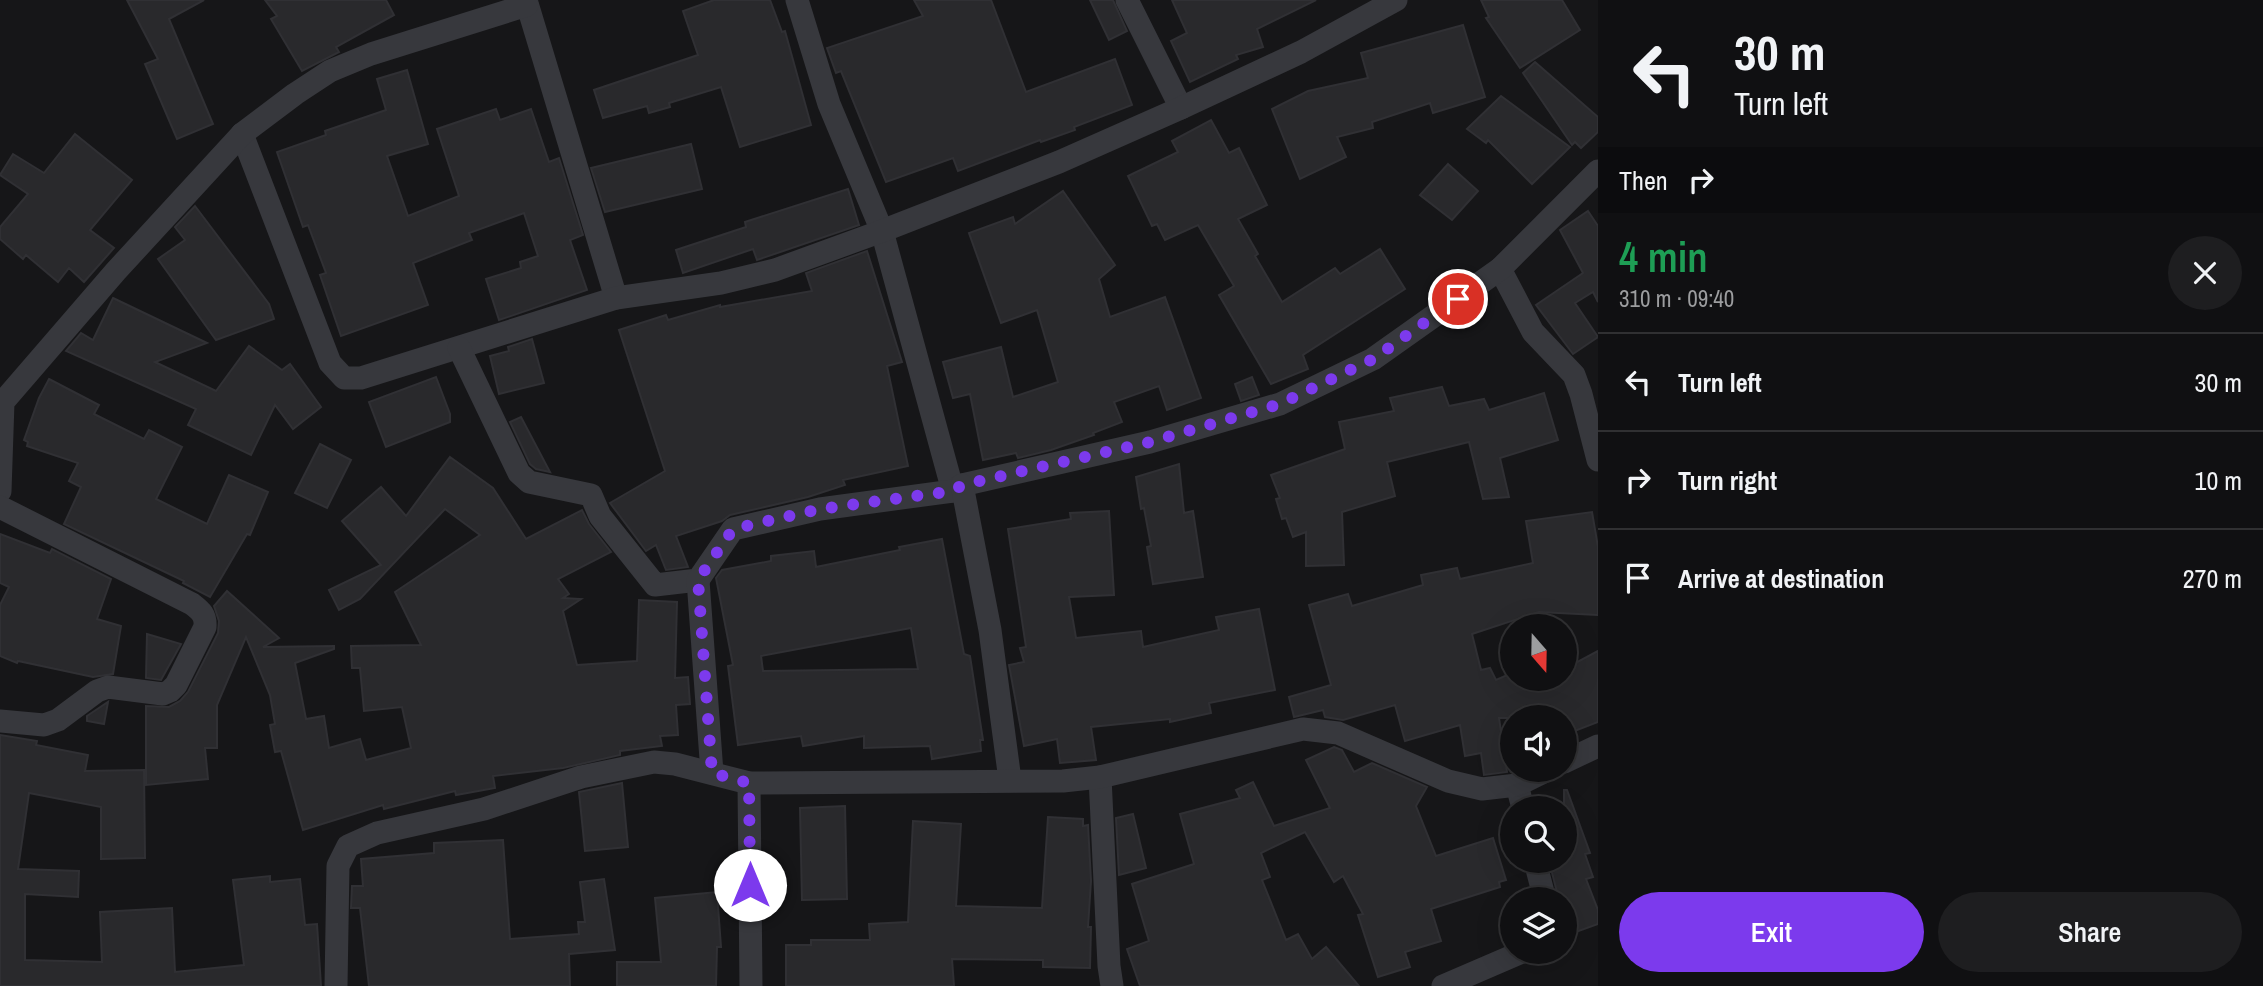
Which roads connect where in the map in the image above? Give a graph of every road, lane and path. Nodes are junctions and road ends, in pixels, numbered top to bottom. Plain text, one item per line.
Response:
1 (797, 0) edge
2 (1127, 0) edge
3 (1396, 0) edge
4 (526, 2) edge
5 (1181, 108) junction
6 (242, 134) junction
7 (1598, 171) edge
8 (882, 231) junction
9 (1500, 270) junction
10 (616, 298) junction
11 (459, 348) junction
12 (1, 402) edge
13 (1598, 460) edge
14 (958, 488) junction
15 (0, 491) edge
16 (0, 507) edge
17 (698, 580) junction
18 (0, 721) edge
19 (1598, 746) edge
20 (1577, 756) edge
21 (712, 773) junction
22 (1100, 777) junction
23 (1010, 780) junction
24 (1523, 782) edge
25 (749, 783) junction
26 (1517, 785) junction
27 (1520, 796) edge
28 (1500, 961) edge
29 (336, 986) edge
30 (751, 986) edge
31 (1112, 986) edge
32 (1443, 986) edge

1 - 8 street
2 - 5 street
3 - 5 street
4 - 6 street
4 - 10 street
5 - 8 street
6 - 11 street
6 - 12 street
7 - 9 street
8 - 10 street
8 - 14 street
9 - 13 street
9 - 14 street
10 - 11 street
11 - 17 street
12 - 15 street
14 - 17 street
14 - 23 street
16 - 18 street
17 - 21 street
19 - 20 street
21 - 25 street
21 - 29 street
22 - 23 street
22 - 26 street
22 - 31 street
23 - 25 street
24 - 26 street
25 - 30 street
26 - 27 street
28 - 32 street

